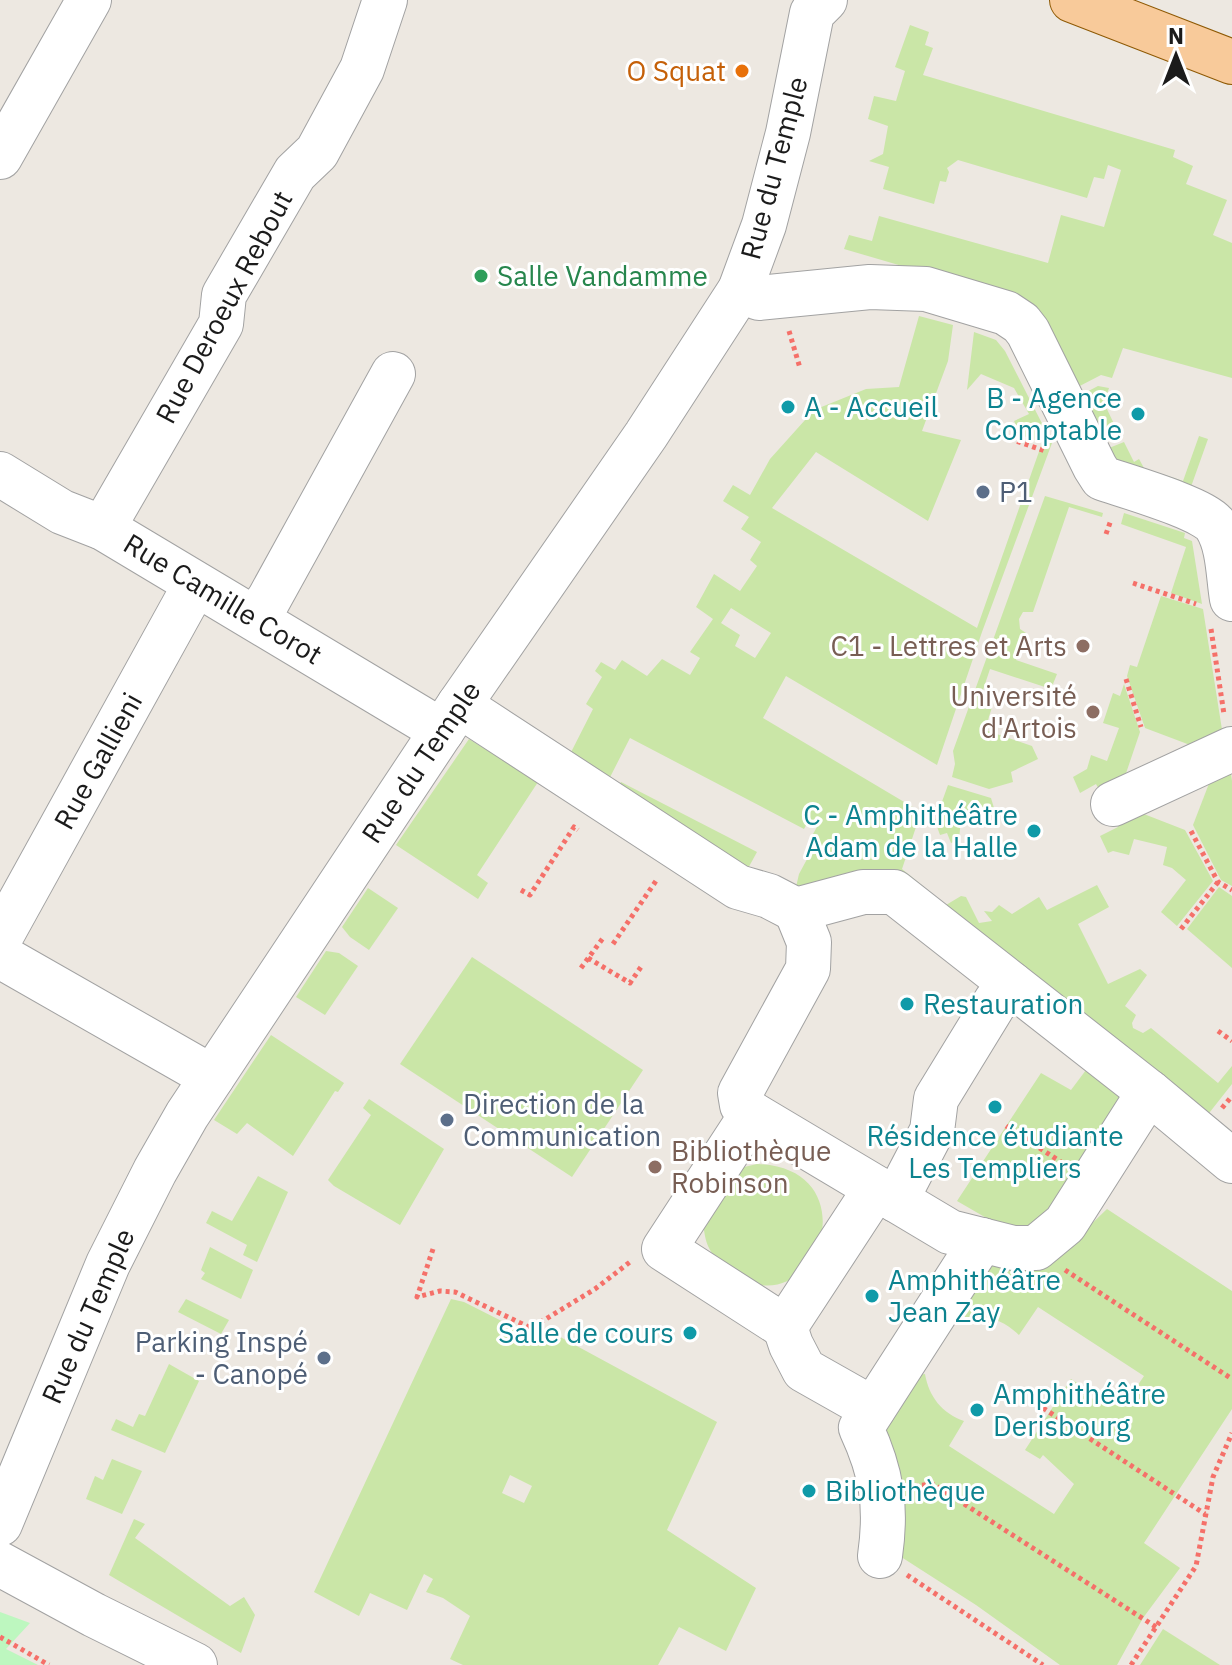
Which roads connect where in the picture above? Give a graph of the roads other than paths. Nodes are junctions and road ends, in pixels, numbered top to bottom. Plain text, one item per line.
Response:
1 (89, 0) edge
2 (385, 0) edge
3 (1072, 0) edge
4 (814, 4) edge
5 (1132, 10) edge
6 (1232, 38) edge
7 (1232, 62) edge
8 (0, 157) edge
9 (740, 290) junction
10 (393, 374) dead end
11 (1058, 463) road end
12 (0, 474) edge
13 (1102, 478) junction
14 (103, 528) junction
15 (195, 585) junction
16 (1220, 603) edge
17 (256, 618) junction
18 (451, 718) junction
19 (1232, 749) edge
20 (1113, 804) dead end
21 (796, 910) junction
22 (0, 938) edge
23 (0, 956) edge
24 (1011, 984) junction
25 (212, 1077) junction
26 (1149, 1092) junction
27 (752, 1114) junction
28 (1232, 1161) edge
29 (886, 1194) junction
30 (982, 1240) junction
31 (785, 1327) junction
32 (873, 1409) junction
33 (0, 1524) edge
34 (880, 1556) road end
35 (0, 1564) edge
36 (0, 1593) edge
37 (41, 1615) junction
38 (94, 1615) junction
39 (136, 1665) edge
40 (195, 1665) edge

1 - 8 street
2 - 14 street, Rue Deroeux Rebout
3 - 5 main road
4 - 9 street, Rue du Temple
5 - 6 main road
5 - 7 main road
9 - 13 street
9 - 18 street, Rue du Temple
10 - 17 street
11 - 13 street
12 - 14 street, Rue Camille Corot
13 - 16 street
14 - 15 street, Rue Camille Corot
15 - 17 street, Rue Camille Corot
15 - 22 street, Rue Gallieni
17 - 18 street, Rue Camille Corot
18 - 21 street, Rue Camille Corot
18 - 25 street, Rue du Temple
19 - 20 street
21 - 24 street
21 - 27 street
23 - 25 street
24 - 26 street
24 - 29 street
25 - 33 street, Rue du Temple
26 - 28 street
26 - 30 street
27 - 29 street
27 - 31 street
29 - 30 street
29 - 31 street
30 - 32 street
31 - 32 street
32 - 34 street
35 - 38 street
36 - 37 street
37 - 38 street
37 - 39 street
38 - 40 street

